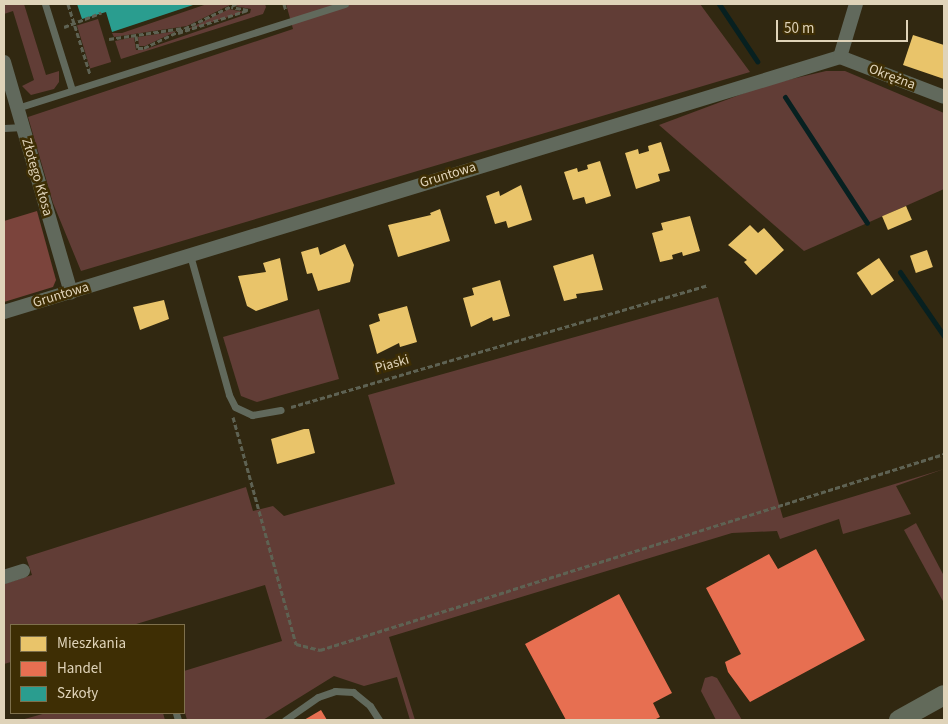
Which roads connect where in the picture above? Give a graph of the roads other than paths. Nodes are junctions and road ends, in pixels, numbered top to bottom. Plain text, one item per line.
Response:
1 (45, 4) edge
2 (345, 4) edge
3 (856, 4) edge
4 (840, 57) junction
5 (4, 62) edge
6 (72, 90) junction
7 (944, 97) edge
8 (17, 108) junction
9 (23, 127) junction
10 (4, 128) edge
11 (190, 255) junction
12 (71, 292) junction
13 (4, 312) edge
14 (281, 410) road end
15 (23, 571) dead end
16 (4, 577) edge
17 (944, 695) edge
18 (285, 720) edge
19 (379, 720) edge
20 (899, 720) edge

1 - 6 lane
2 - 6 lane
3 - 4 street
4 - 7 street, Okrężna
4 - 11 street, Gruntowa
5 - 8 street, Złotego Kłosa
6 - 8 lane
8 - 9 street, Złotego Kłosa
9 - 10 lane
9 - 12 street, Złotego Kłosa
11 - 12 street, Gruntowa
11 - 14 lane
12 - 13 street, Gruntowa
15 - 16 street
17 - 20 street
18 - 19 lane

